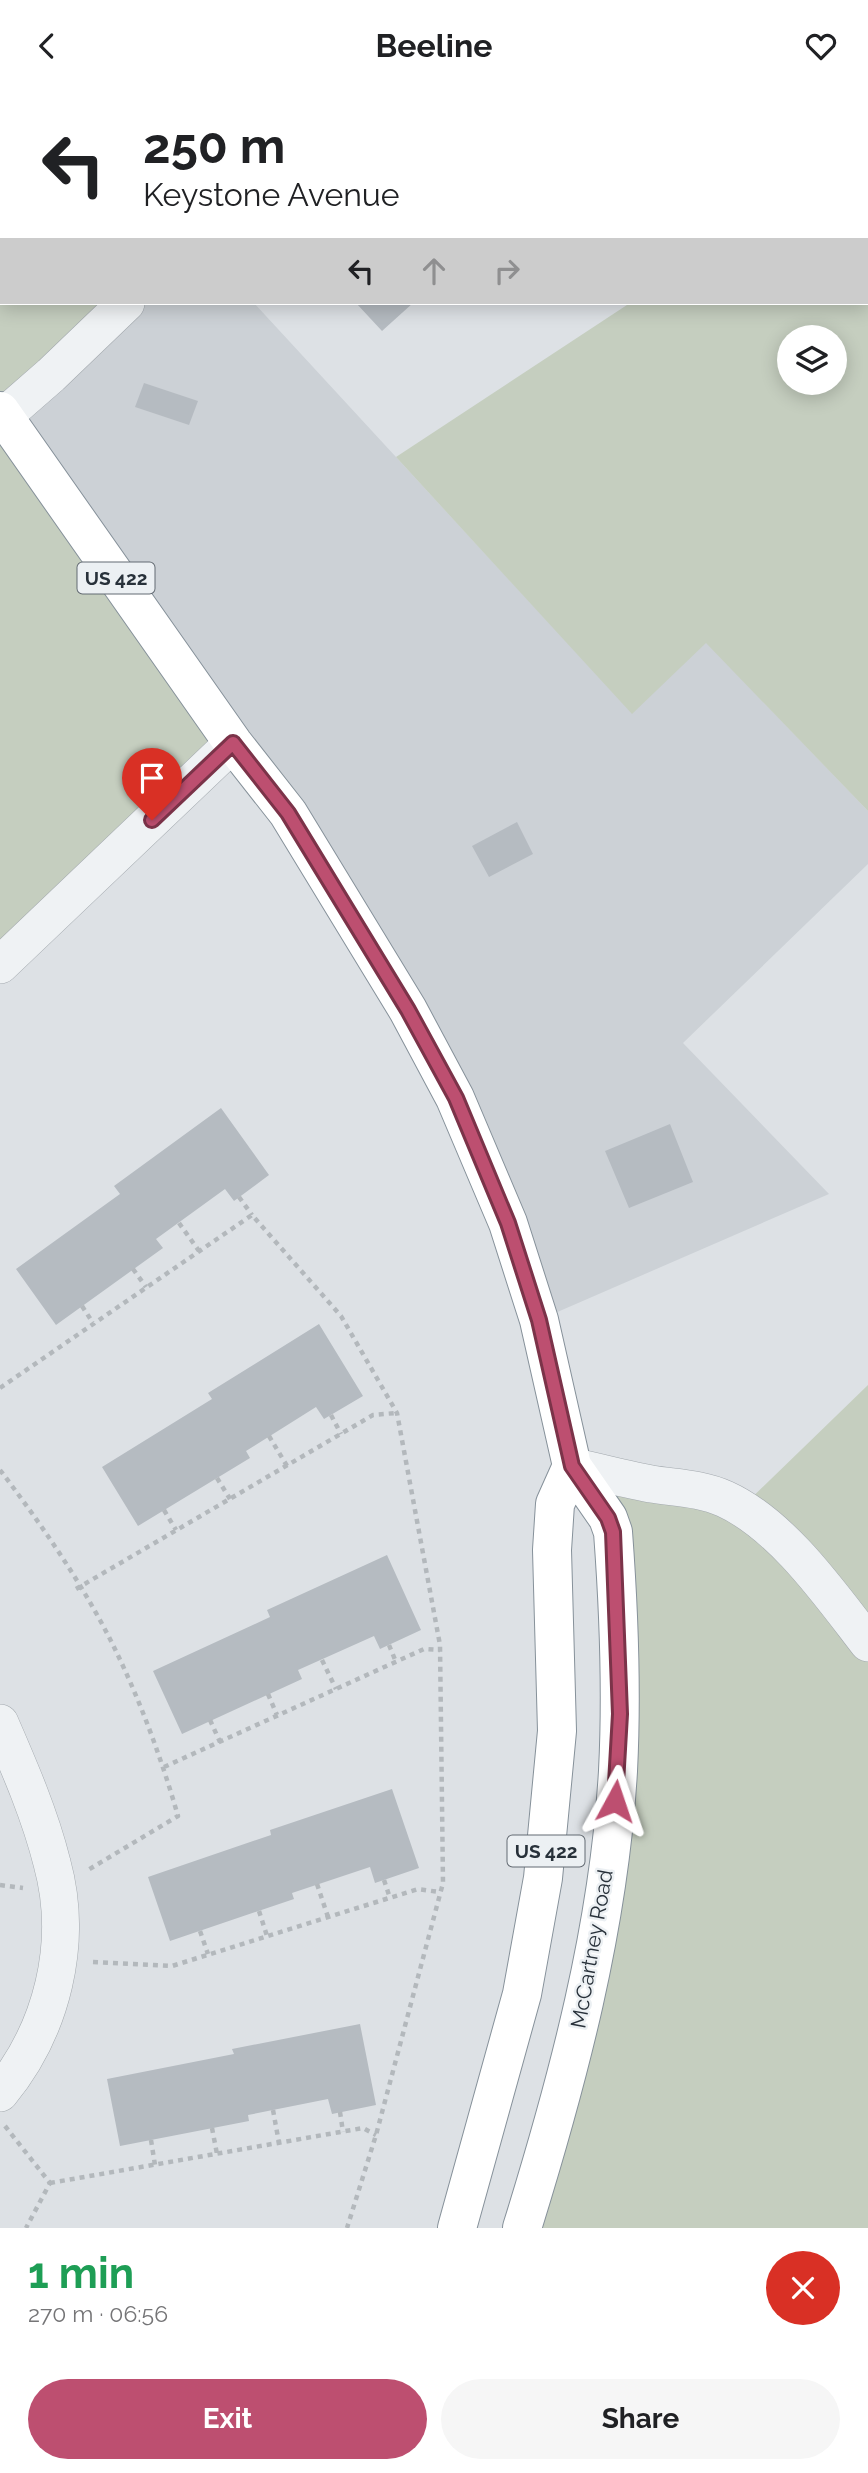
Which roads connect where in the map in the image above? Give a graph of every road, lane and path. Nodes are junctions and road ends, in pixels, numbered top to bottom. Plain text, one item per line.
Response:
1 (124, 305) edge
2 (2, 413) edge
3 (233, 743) junction
4 (0, 965) edge
5 (239, 1197) dead end
6 (252, 1215) junction
7 (179, 1223) dead end
8 (198, 1251) junction
9 (134, 1269) dead end
10 (146, 1287) junction
11 (82, 1306) dead end
12 (93, 1323) junction
13 (0, 1388) edge
14 (397, 1413) junction
15 (331, 1415) dead end
16 (341, 1434) junction
17 (269, 1436) dead end
18 (287, 1466) junction
19 (572, 1466) junction
20 (0, 1470) edge
21 (217, 1478) dead end
22 (230, 1499) junction
23 (164, 1510) dead end
24 (176, 1530) junction
25 (78, 1587) junction
26 (868, 1643) edge
27 (389, 1645) dead end
28 (440, 1650) junction
29 (322, 1660) dead end
30 (396, 1662) junction
31 (336, 1689) junction
32 (268, 1694) dead end
33 (277, 1715) junction
34 (210, 1720) dead end
35 (0, 1723) edge
36 (220, 1741) junction
37 (163, 1767) junction
38 (88, 1870) dead end
39 (384, 1880) dead end
40 (317, 1884) dead end
41 (0, 1885) edge
42 (29, 1888) dead end
43 (440, 1892) junction
44 (390, 1898) junction
45 (259, 1911) dead end
46 (328, 1917) junction
47 (200, 1931) dead end
48 (267, 1936) junction
49 (208, 1954) junction
50 (59, 1956) junction
51 (0, 2093) edge
52 (273, 2110) dead end
53 (340, 2112) dead end
54 (0, 2120) edge
55 (212, 2128) dead end
56 (343, 2132) junction
57 (376, 2135) junction
58 (151, 2140) dead end
59 (279, 2143) junction
60 (217, 2154) junction
61 (155, 2165) junction
62 (50, 2183) junction
63 (26, 2228) edge
64 (347, 2228) edge
65 (457, 2228) edge
66 (522, 2228) edge

1 - 2 street
2 - 3 highway, McCartney Road / US 422
3 - 4 street
3 - 19 highway, McCartney Road / US 422
5 - 6 path
6 - 8 path
6 - 14 path
7 - 8 path
8 - 10 path
9 - 10 path
10 - 12 path
11 - 12 path
12 - 13 path
14 - 16 path
14 - 28 path
15 - 16 path
16 - 18 path
17 - 18 path
18 - 22 path
19 - 26 street
19 - 65 highway, US 422
19 - 66 highway, McCartney Road / US 422
20 - 25 path
21 - 22 path
22 - 24 path
23 - 24 path
24 - 25 path
25 - 37 path
27 - 30 path
28 - 30 path
28 - 43 path
29 - 31 path
30 - 31 path
31 - 33 path
32 - 33 path
33 - 36 path
34 - 36 path
35 - 50 street
36 - 37 path
37 - 38 path
39 - 44 path
40 - 46 path
41 - 42 path
43 - 44 path
43 - 57 path
44 - 46 path
45 - 48 path
46 - 48 path
47 - 49 path
48 - 49 path
49 - 50 path
50 - 51 street
52 - 59 path
53 - 56 path
54 - 62 path
55 - 60 path
56 - 57 path
56 - 59 path
57 - 64 path
58 - 61 path
59 - 60 path
60 - 61 path
61 - 62 path
62 - 63 path

